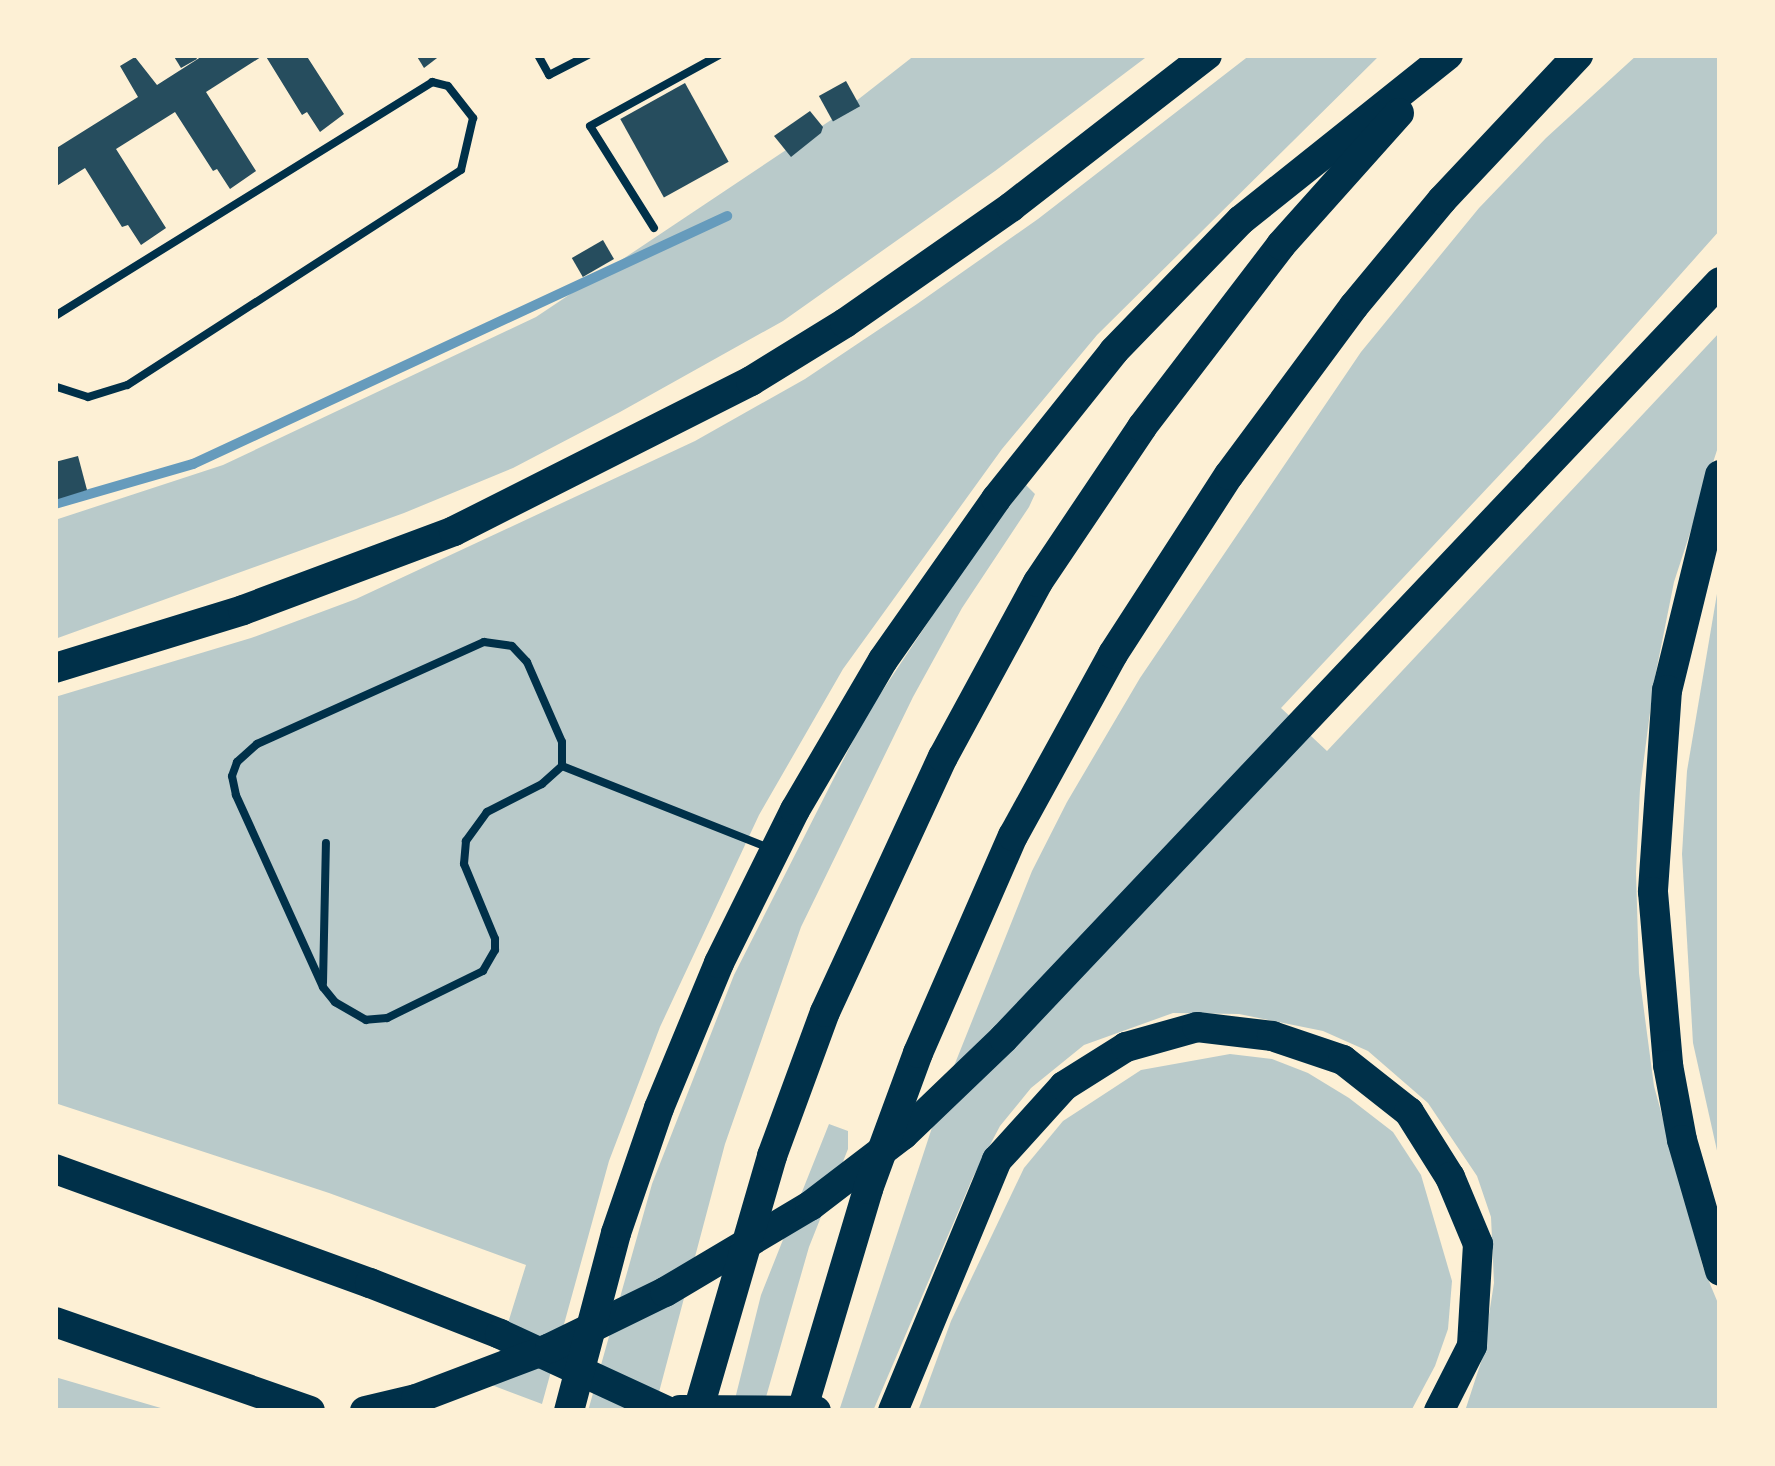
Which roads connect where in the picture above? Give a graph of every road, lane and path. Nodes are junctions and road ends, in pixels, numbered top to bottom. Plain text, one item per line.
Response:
1 (538, 55) edge
2 (588, 55) edge
3 (719, 55) edge
4 (1206, 55) edge
5 (1450, 55) edge
6 (1578, 55) edge
7 (654, 228) dead end
8 (1720, 282) edge
9 (55, 316) edge
10 (55, 386) edge
11 (1720, 475) edge
12 (55, 668) edge
13 (562, 766) junction
14 (326, 843) dead end
15 (775, 850) junction
16 (324, 988) junction
17 (55, 1170) edge
18 (1720, 1270) edge
19 (55, 1322) edge
20 (666, 1410) edge
21 (310, 1411) edge
22 (365, 1411) edge
23 (569, 1411) edge
24 (698, 1411) edge
25 (802, 1411) edge
26 (816, 1411) edge
27 (893, 1411) edge
28 (1439, 1411) edge

1 - 2 lane
3 - 7 lane
4 - 12 highway
5 - 15 highway
5 - 24 highway
6 - 25 highway
8 - 22 highway
9 - 10 lane
11 - 18 highway
13 - 15 lane
13 - 16 lane
13 - 16 lane
14 - 16 lane
15 - 23 highway
17 - 20 highway
19 - 21 highway
20 - 26 highway
27 - 28 highway

